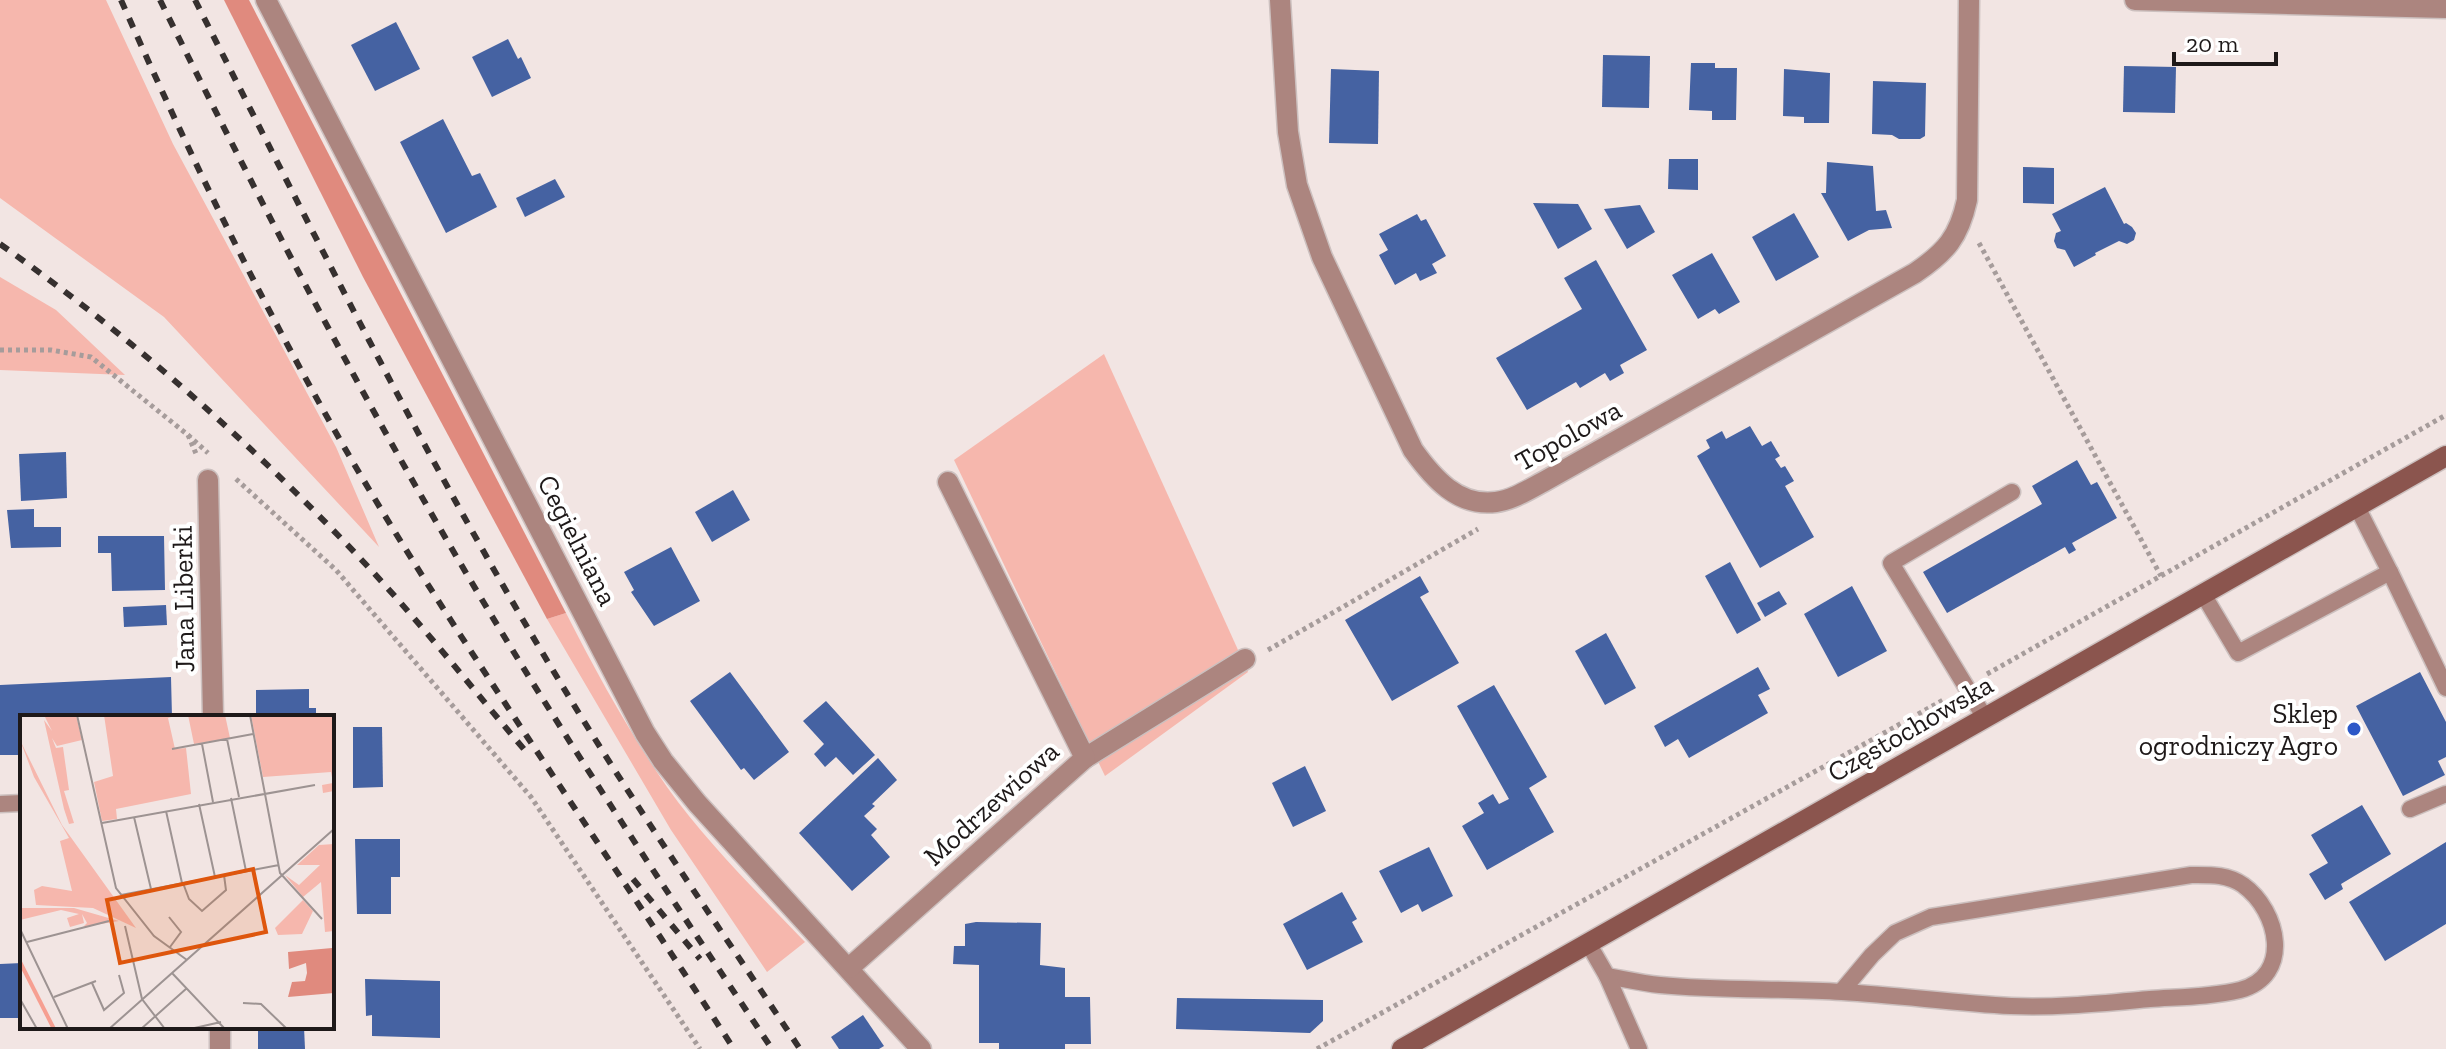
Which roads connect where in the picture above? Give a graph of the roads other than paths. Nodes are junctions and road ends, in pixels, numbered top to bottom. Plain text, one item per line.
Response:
1 (266, 0) edge
2 (1280, 0) edge
3 (1969, 0) edge
4 (2135, 0) edge
5 (2338, 2) edge
6 (2446, 8) edge
7 (2446, 456) edge
8 (208, 480) road end
9 (948, 482) dead end
10 (2012, 492) dead end
11 (2357, 507) junction
12 (2390, 572) junction
13 (2203, 594) junction
14 (1245, 659) road end
15 (2446, 688) edge
16 (213, 715) edge
17 (1985, 718) junction
18 (1085, 758) junction
19 (2446, 794) edge
20 (20, 803) edge
21 (0, 804) edge
22 (2410, 809) dead end
23 (1588, 943) junction
24 (849, 968) junction
25 (1607, 976) junction
26 (1841, 992) junction
27 (921, 1049) edge
28 (1402, 1049) edge
29 (1639, 1049) edge

1 - 24 street, Cegielniana
2 - 3 street, Topolowa
4 - 5 street
5 - 6 street
7 - 11 main road, Częstochowska
8 - 16 street, Jana Liberki
9 - 18 street, Modrzewiowa
10 - 17 lane
11 - 12 lane
11 - 13 main road, Częstochowska
12 - 13 lane
12 - 15 lane
13 - 17 main road, Częstochowska
14 - 18 street
17 - 23 main road, Częstochowska
18 - 24 street, Modrzewiowa
19 - 22 lane
20 - 21 lane
23 - 25 lane
23 - 28 main road, Częstochowska
24 - 27 street, Cegielniana
25 - 26 lane
25 - 29 lane
26 - 26 lane

